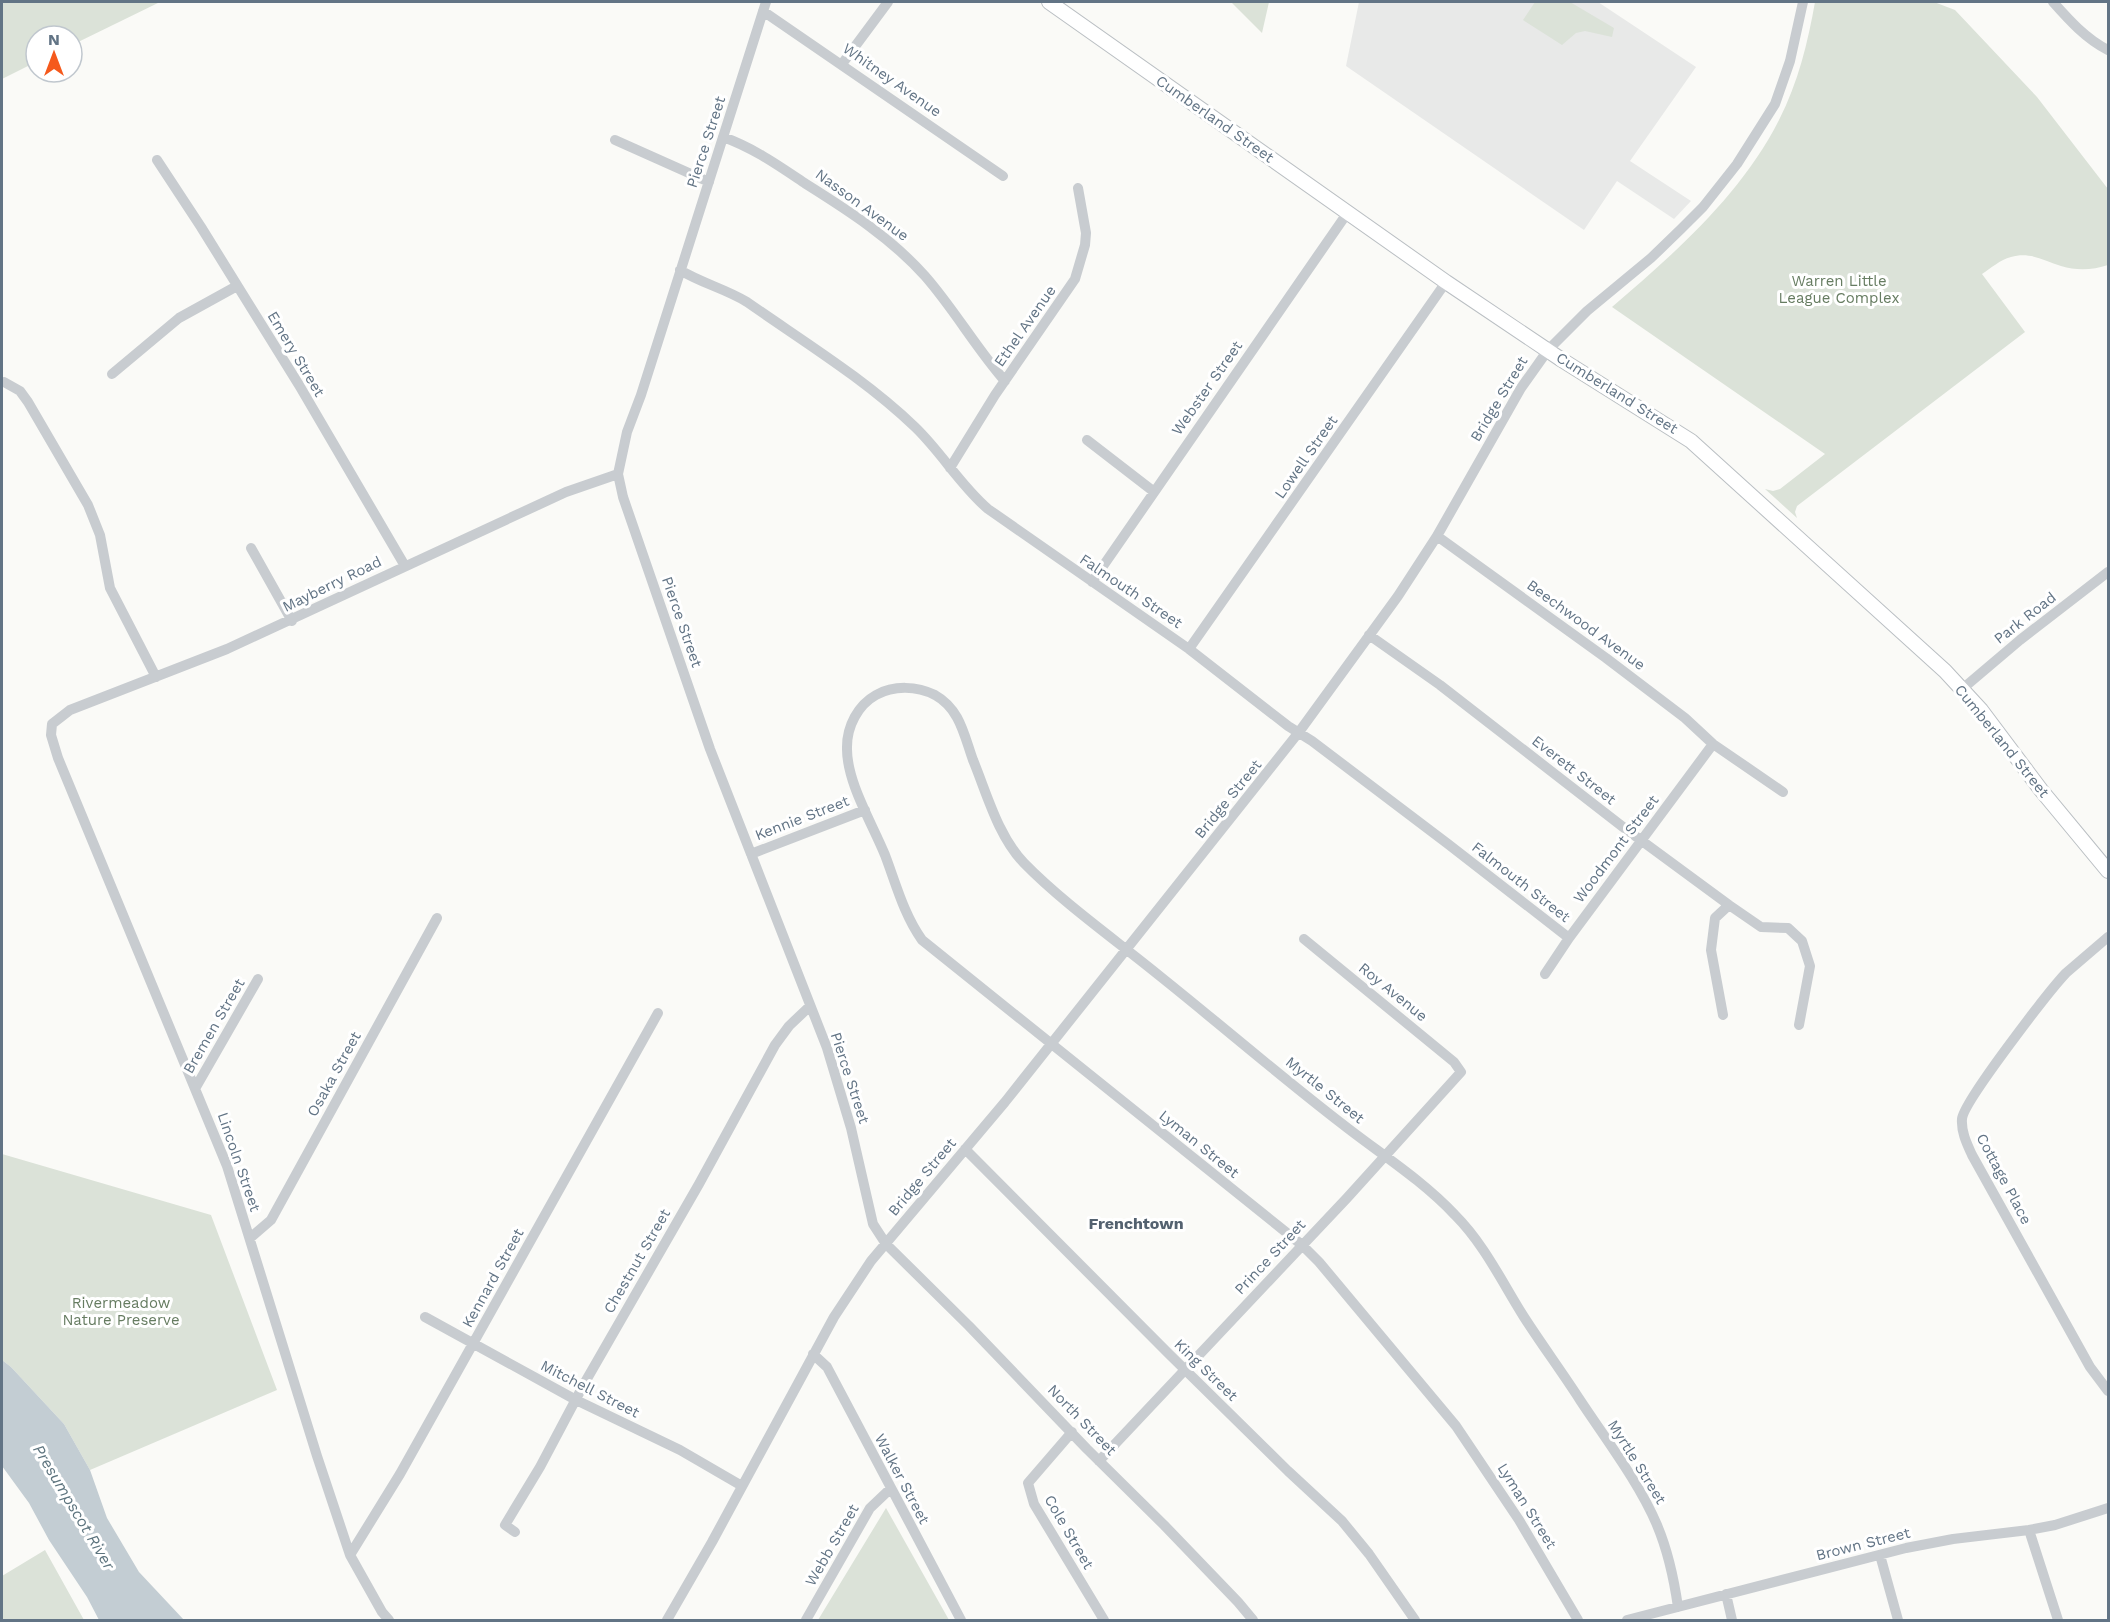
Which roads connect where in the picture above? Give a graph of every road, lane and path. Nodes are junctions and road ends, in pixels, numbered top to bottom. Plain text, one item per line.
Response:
1 (888, 2) edge
2 (1049, 2) edge
3 (1803, 2) edge
4 (2053, 2) edge
5 (764, 6) edge
6 (2109, 50) edge
7 (842, 64) junction
8 (723, 136) junction
9 (615, 140) dead end
10 (156, 160) dead end
11 (1003, 176) dead end
12 (709, 183) junction
13 (1078, 188) dead end
14 (1348, 212) junction
15 (680, 270) junction
16 (1446, 282) junction
17 (237, 286) junction
18 (1548, 350) junction
19 (112, 374) dead end
20 (1005, 381) junction
21 (4, 382) dead end
22 (1087, 440) dead end
23 (950, 468) junction
24 (618, 474) junction
25 (1153, 491) junction
26 (1437, 536) junction
27 (251, 548) dead end
28 (405, 566) junction
29 (2109, 572) edge
30 (1092, 582) junction
31 (292, 621) junction
32 (1369, 635) junction
33 (1189, 649) junction
34 (156, 677) junction
35 (1961, 690) junction
36 (873, 697) joint
37 (58, 719) joint
38 (1299, 732) junction
39 (1713, 744) junction
40 (1783, 792) dead end
41 (865, 810) junction
42 (1641, 839) junction
43 (751, 854) junction
44 (2109, 871) edge
45 (1729, 905) junction
46 (437, 918) dead end
47 (2109, 937) edge
48 (1569, 938) junction
49 (1304, 939) dead end
50 (1127, 950) junction
51 (1545, 974) dead end
52 (258, 979) dead end
53 (810, 1006) junction
54 (658, 1013) dead end
55 (1723, 1015) dead end
56 (1799, 1025) dead end
57 (1051, 1042) junction
58 (1461, 1072) joint
59 (196, 1087) junction
60 (965, 1149) junction
61 (1386, 1155) junction
62 (249, 1238) junction
63 (886, 1244) junction
64 (1302, 1245) junction
65 (425, 1317) dead end
66 (473, 1344) junction
67 (813, 1354) junction
68 (1185, 1369) junction
69 (2109, 1391) edge
70 (576, 1400) junction
71 (1072, 1432) junction
72 (1099, 1461) junction
73 (742, 1486) junction
74 (891, 1489) junction
75 (2109, 1508) edge
76 (2029, 1530) junction
77 (515, 1532) dead end
78 (350, 1555) junction
79 (1880, 1555) junction
80 (1726, 1594) junction
81 (1678, 1607) junction
82 (389, 1620) edge
83 (669, 1620) edge
84 (806, 1620) edge
85 (961, 1620) edge
86 (1104, 1620) edge
87 (1253, 1620) edge
88 (1415, 1620) edge
89 (1578, 1620) edge
90 (1627, 1620) edge
91 (1732, 1620) edge
92 (1898, 1620) edge
93 (2058, 1620) edge

1 - 7 street
2 - 14 main road, Cumberland Street
3 - 18 street, Bridge Street
4 - 6 street
5 - 7 street, Whitney Avenue
5 - 8 street, Pierce Street
7 - 11 street, Whitney Avenue
8 - 12 street, Pierce Street
8 - 20 street, Nasson Avenue
9 - 12 street
10 - 17 street, Emery Street
12 - 15 street, Pierce Street
13 - 20 street, Ethel Avenue
14 - 16 main road, Cumberland Street
14 - 25 street, Webster Street
15 - 23 street, Falmouth Street
15 - 24 street, Pierce Street
16 - 18 main road, Cumberland Street
16 - 33 street, Lowell Street
17 - 19 street
17 - 28 street, Emery Street
18 - 26 street, Bridge Street
18 - 35 main road, Cumberland Street
20 - 23 street, Ethel Avenue
21 - 34 street
22 - 25 street
23 - 30 street, Falmouth Street
24 - 28 street, Mayberry Road
24 - 43 street, Pierce Street
25 - 30 street, Webster Street
26 - 32 street, Bridge Street
26 - 39 street, Beechwood Avenue
27 - 31 street
28 - 31 street, Mayberry Road
29 - 35 street, Park Road
30 - 33 street, Falmouth Street
31 - 34 street, Mayberry Road
32 - 38 street, Bridge Street
32 - 42 street, Everett Street
33 - 38 street, Falmouth Street
34 - 37 street, Mayberry Road
35 - 44 main road, Cumberland Street
36 - 41 street, Lyman Street
36 - 50 street, Myrtle Street
37 - 59 street, Lincoln Street
38 - 48 street, Falmouth Street
38 - 50 street, Bridge Street
39 - 40 street, Beechwood Avenue
39 - 42 street, Woodmont Street
41 - 43 street, Kennie Street
41 - 57 street, Lyman Street
42 - 45 street, Everett Street
42 - 48 street, Woodmont Street
43 - 53 street, Pierce Street
45 - 55 street
45 - 56 street, Everett Street
46 - 62 street, Osaka Street
47 - 69 street, Cottage Place
48 - 51 street, Woodmont Street
49 - 58 street, Roy Avenue
50 - 57 street, Bridge Street
50 - 61 street, Myrtle Street
52 - 59 street, Bremen Street
53 - 63 street, Pierce Street
53 - 70 street, Chestnut Street
54 - 66 street, Kennard Street
57 - 60 street, Bridge Street
57 - 64 street, Lyman Street
58 - 61 street, Prince Street
59 - 62 street, Lincoln Street
60 - 63 street, Bridge Street
60 - 68 street, King Street
61 - 64 street, Prince Street
61 - 81 street, Myrtle Street
62 - 78 street, Lincoln Street
63 - 67 street, Bridge Street
63 - 71 street, North Street
64 - 68 street, Prince Street
64 - 89 street, Lyman Street
65 - 66 street, Mitchell Street
66 - 70 street, Mitchell Street
66 - 78 street, Kennard Street
67 - 73 street, Bridge Street
67 - 74 street, Walker Street
68 - 72 street, Prince Street
68 - 88 street, King Street
70 - 73 street, Mitchell Street
70 - 77 street, Chestnut Street
71 - 72 street, North Street
71 - 86 street, Cole Street
72 - 87 street, North Street
73 - 83 street, Bridge Street
74 - 84 street, Webb Street
74 - 85 street, Walker Street
75 - 76 street, Brown Street
76 - 79 street, Brown Street
76 - 93 street
78 - 82 street, Lincoln Street
79 - 80 street, Brown Street
79 - 92 street
80 - 81 street, Brown Street
80 - 91 street
81 - 90 street, Brown Street

